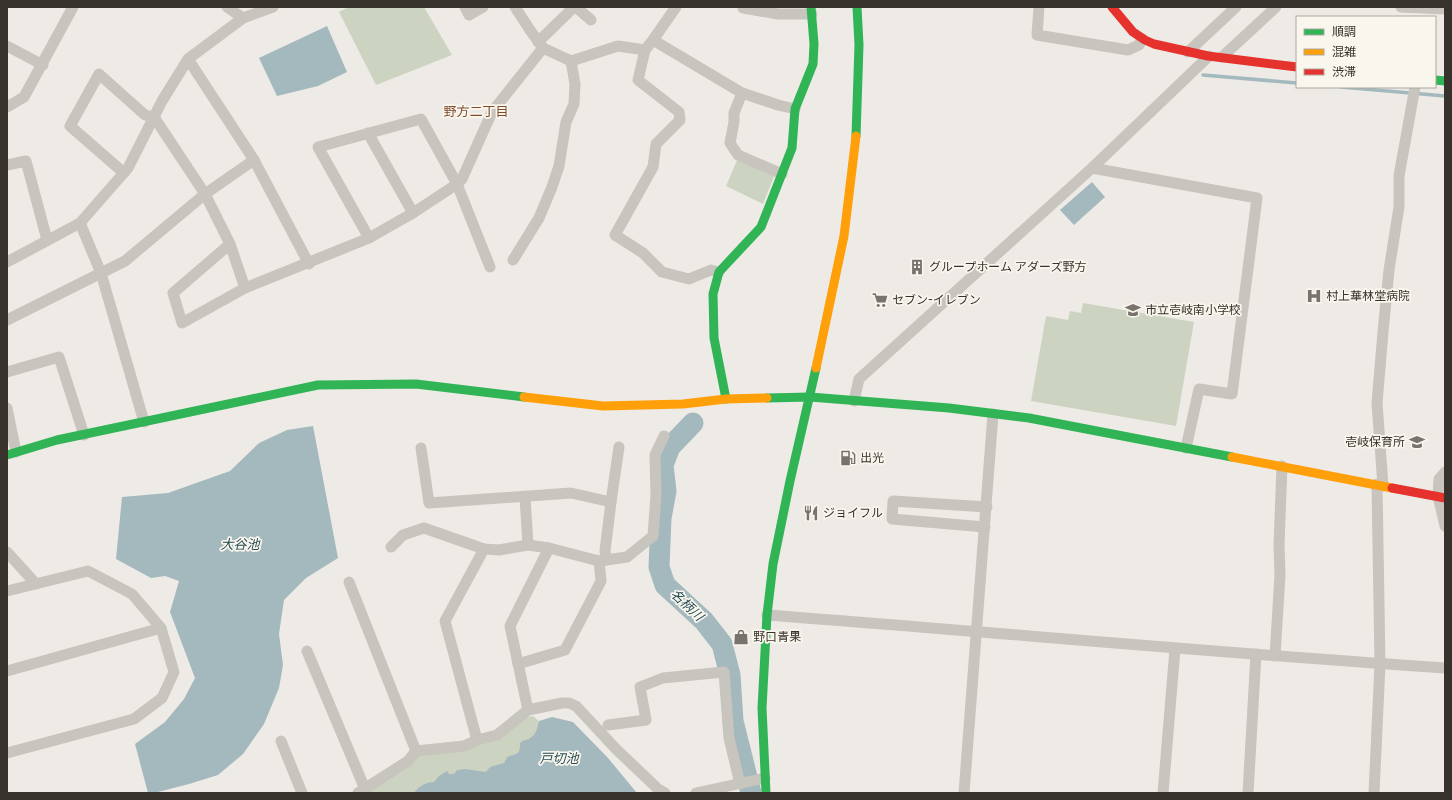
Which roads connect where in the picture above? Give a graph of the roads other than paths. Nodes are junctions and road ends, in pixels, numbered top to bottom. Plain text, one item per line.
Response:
1 (227, 7) edge
2 (273, 7) edge
3 (465, 7) edge
4 (483, 7) edge
5 (515, 7) edge
6 (575, 7) edge
7 (676, 7) edge
8 (857, 7) edge
9 (1038, 7) edge
10 (1112, 7) edge
11 (1236, 7) edge
12 (1276, 7) edge
13 (1401, 7) edge
14 (72, 8) edge
15 (743, 8) edge
16 (1445, 10) edge
17 (812, 11) edge
18 (1421, 13) edge
19 (243, 18) junction
20 (591, 20) dead end
21 (1142, 39) junction
22 (653, 40) junction
23 (540, 45) junction
24 (7, 46) edge
25 (644, 50) junction
26 (1188, 52) junction
27 (1209, 56) junction
28 (1222, 57) junction
29 (188, 59) junction
30 (571, 61) junction
31 (43, 65) junction
32 (1296, 67) edge
33 (1415, 91) edge
34 (742, 93) junction
35 (7, 107) edge
36 (795, 108) junction
37 (154, 117) junction
38 (368, 133) junction
39 (254, 160) junction
40 (7, 165) edge
41 (1092, 168) junction
42 (124, 173) junction
43 (782, 174) junction
44 (457, 184) junction
45 (205, 194) junction
46 (413, 213) junction
47 (80, 223) junction
48 (369, 238) junction
49 (48, 240) junction
50 (230, 244) junction
51 (513, 260) dead end
52 (7, 262) edge
53 (309, 264) junction
54 (490, 267) dead end
55 (719, 272) junction
56 (101, 273) junction
57 (245, 288) junction
58 (7, 320) edge
59 (7, 372) edge
60 (810, 397) junction
61 (726, 399) junction
62 (854, 401) junction
63 (7, 408) edge
64 (994, 414) junction
65 (144, 422) junction
66 (84, 435) junction
67 (664, 436) dead end
68 (619, 447) dead end
69 (421, 448) dead end
70 (1186, 448) junction
71 (12, 454) edge
72 (1282, 466) junction
73 (1445, 472) edge
74 (1380, 485) junction
75 (525, 497) junction
76 (1442, 497) edge
77 (611, 502) junction
78 (987, 507) junction
79 (1445, 526) edge
80 (985, 527) junction
81 (528, 545) junction
82 (391, 547) dead end
83 (484, 548) junction
84 (549, 548) junction
85 (7, 552) edge
86 (602, 560) junction
87 (349, 582) dead end
88 (36, 584) junction
89 (7, 591) edge
90 (766, 615) junction
91 (161, 628) junction
92 (978, 631) junction
93 (1175, 648) junction
94 (307, 651) dead end
95 (1256, 654) junction
96 (1275, 656) junction
97 (518, 664) junction
98 (1380, 664) junction
99 (1445, 668) edge
100 (7, 671) edge
101 (528, 710) junction
102 (608, 725) dead end
103 (477, 740) junction
104 (281, 741) dead end
105 (416, 751) junction
106 (7, 753) edge
107 (765, 778) junction
108 (740, 784) junction
109 (362, 791) edge
110 (302, 793) edge
111 (665, 793) edge
112 (696, 793) edge
113 (766, 793) edge
114 (964, 793) edge
115 (1163, 793) edge
116 (1248, 793) edge
117 (1374, 793) edge

1 - 19 street
2 - 19 street
3 - 4 street
5 - 23 street
6 - 20 street
6 - 23 street
7 - 22 street
8 - 60 street
9 - 21 street
10 - 21 street
11 - 26 street
12 - 28 street
13 - 18 street
14 - 31 street
15 - 17 street
16 - 18 street
17 - 36 street
19 - 29 street
21 - 26 street
22 - 25 street
22 - 34 street
23 - 30 street
23 - 44 street
24 - 31 street
25 - 30 street
25 - 55 street
26 - 27 street
27 - 28 street
27 - 41 street
28 - 32 street
29 - 37 street
29 - 39 street
30 - 51 street
31 - 35 street
33 - 74 street
34 - 36 street
34 - 43 street
36 - 43 street
37 - 42 street
37 - 42 street
37 - 45 street
38 - 44 street
38 - 46 street
38 - 48 street
39 - 45 street
39 - 53 street
40 - 49 street
41 - 62 street
41 - 70 street
42 - 47 street
43 - 55 street
44 - 46 street
44 - 54 street
45 - 50 street
45 - 56 street
46 - 48 street
47 - 49 street
47 - 56 street
48 - 53 street
49 - 52 street
50 - 57 street
50 - 57 street
53 - 57 street
55 - 61 street
56 - 58 street
56 - 65 street
59 - 66 street
60 - 61 street
60 - 62 street
60 - 90 street
61 - 65 street
62 - 64 street
63 - 71 street
64 - 70 street
64 - 78 street
65 - 66 street
66 - 71 street
67 - 86 street
68 - 77 street
69 - 75 street
70 - 72 street
72 - 74 street
72 - 96 street
73 - 76 street
74 - 76 street
74 - 98 street
75 - 77 street
75 - 81 street
76 - 79 street
77 - 86 street
78 - 80 street
78 - 80 street
80 - 92 street
81 - 83 street
81 - 84 street
82 - 83 street
83 - 103 street
84 - 86 street
84 - 97 street
85 - 88 street
86 - 97 street
87 - 105 street
88 - 89 street
88 - 91 street
90 - 92 street
90 - 107 street
91 - 100 street
91 - 106 street
92 - 93 street
92 - 114 street
93 - 95 street
93 - 115 street
94 - 109 street
95 - 96 street
95 - 116 street
96 - 98 street
97 - 101 street
98 - 99 street
98 - 117 street
101 - 103 street
101 - 111 street
102 - 108 street
103 - 105 street
104 - 110 street
105 - 109 street
107 - 108 street
107 - 113 street
108 - 112 street

